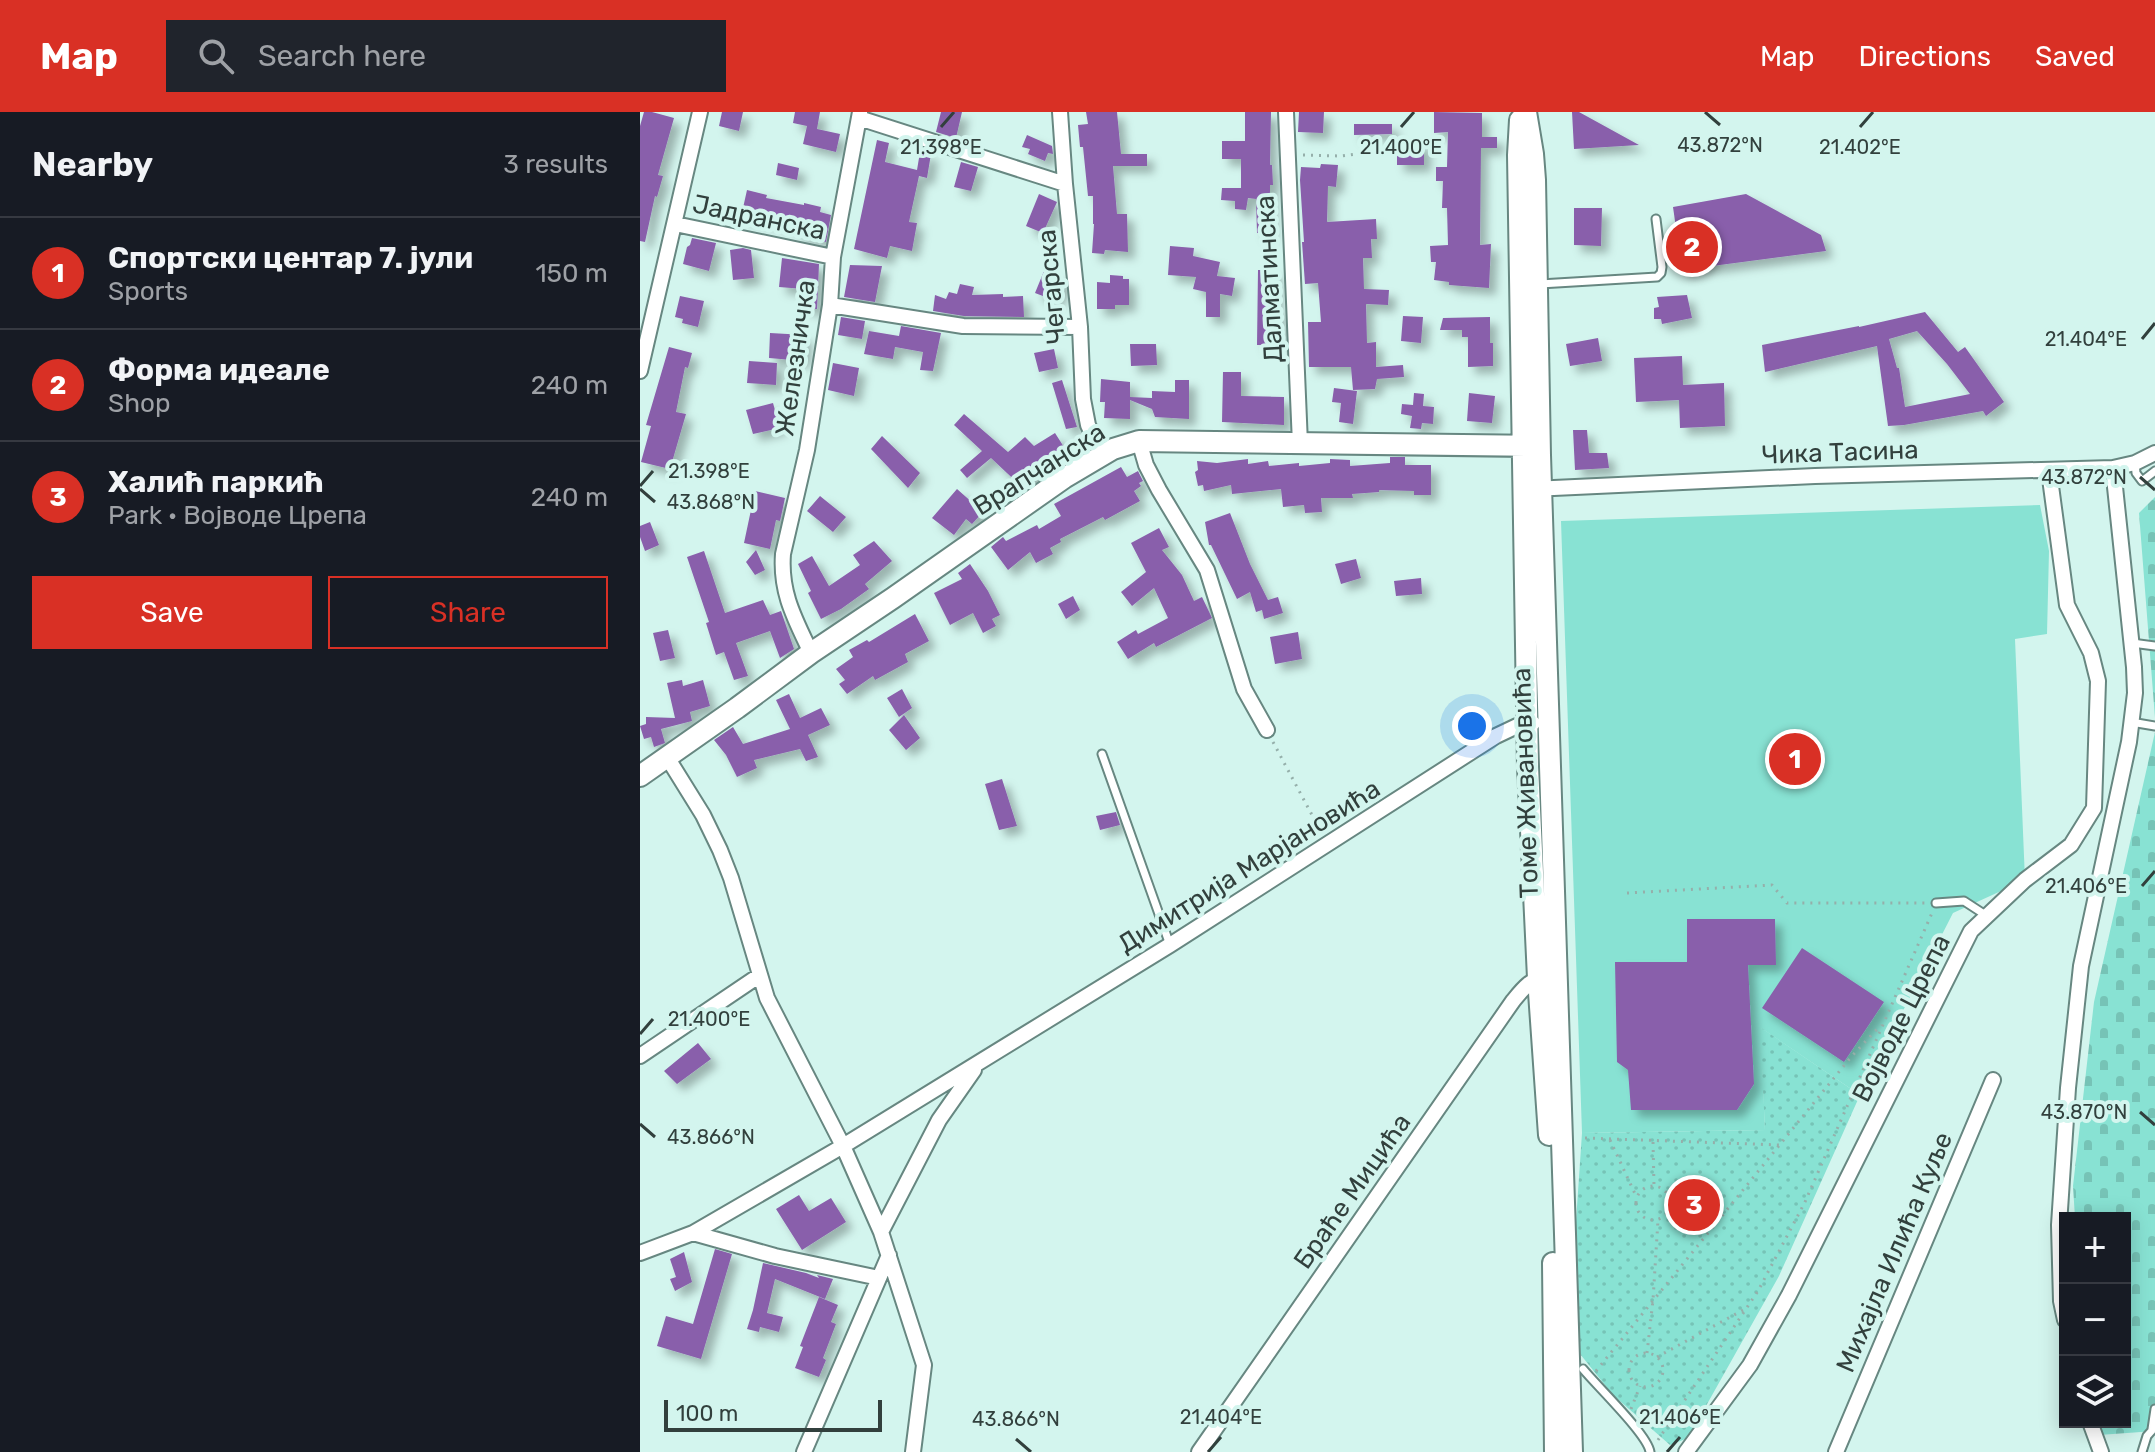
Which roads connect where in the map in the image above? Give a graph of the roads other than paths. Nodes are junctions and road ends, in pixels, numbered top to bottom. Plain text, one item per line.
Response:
1 (700, 112) edge
2 (1060, 112) edge
3 (1286, 112) edge
4 (1524, 112) edge
5 (859, 115) edge
6 (1065, 184) junction
7 (1656, 219) dead end
8 (675, 224) junction
9 (833, 257) junction
10 (1537, 285) junction
11 (830, 305) junction
12 (1080, 327) junction
13 (640, 371) edge
14 (1139, 441) junction
15 (1300, 444) junction
16 (1532, 446) junction
17 (2155, 453) edge
18 (1102, 455) junction
19 (2135, 463) junction
20 (2113, 468) junction
21 (2049, 471) junction
22 (2154, 473) edge
23 (1533, 489) junction
24 (2132, 643) junction
25 (2155, 646) edge
26 (811, 653) junction
27 (2131, 722) junction
28 (1527, 723) junction
29 (1549, 723) junction
30 (2155, 726) edge
31 (1267, 730) road end
32 (1102, 754) dead end
33 (667, 757) junction
34 (640, 776) edge
35 (1936, 903) road end
36 (1987, 916) junction
37 (1170, 945) junction
38 (760, 975) junction
39 (1548, 977) junction
40 (640, 1056) edge
41 (978, 1063) junction
42 (1993, 1080) dead end
43 (843, 1146) junction
44 (881, 1232) junction
45 (693, 1233) junction
46 (640, 1253) edge
47 (889, 1255) junction
48 (879, 1278) junction
49 (2061, 1284) edge
50 (1583, 1369) dead end
51 (2155, 1409) edge
52 (2092, 1428) edge
53 (2153, 1428) edge
54 (1650, 1449) edge
55 (1842, 1449) edge
56 (804, 1452) edge
57 (913, 1452) edge
58 (1199, 1452) edge
59 (1555, 1452) edge
60 (1572, 1452) edge
61 (1686, 1452) edge
62 (2101, 1452) edge
63 (2142, 1452) edge

1 - 8 street
2 - 6 street, Чегарска
3 - 15 street, Далматинска
4 - 10 main road, Томе Живановића
4 - 16 main road, Томе Живановића
5 - 6 street
5 - 9 street, Железничка
6 - 12 street, Чегарска
7 - 10 lane
8 - 9 street, Јадранска
8 - 13 street
9 - 11 street, Железничка
10 - 16 main road, Томе Живановића
11 - 12 street
11 - 26 street, Железничка
12 - 18 street, Чегарска
14 - 15 main road, Врапчанска
14 - 18 main road, Врапчанска
14 - 31 street
15 - 16 main road, Врапчанска
16 - 23 main road, Томе Живановића
17 - 19 street, Чика Тасина
18 - 26 main road, Врапчанска
19 - 20 street, Чика Тасина
19 - 22 lane
20 - 21 street, Чика Тасина
20 - 24 street
21 - 23 street, Чика Тасина
21 - 36 street, Војводе Црепа
23 - 28 main road, Томе Живановића
23 - 29 main road, Томе Живановића
24 - 25 lane
24 - 27 street
26 - 33 main road, Врапчанска
27 - 30 lane
27 - 49 street
28 - 29 street, Димитрија Марјановића
28 - 37 street, Димитрија Марјановића
28 - 39 main road, Томе Живановића
29 - 39 main road, Томе Живановића
32 - 37 lane
33 - 34 main road, Врапчанска
33 - 38 street
35 - 36 lane
36 - 61 street, Војводе Црепа
37 - 41 street, Димитрија Марјановића
38 - 40 street
38 - 43 street
39 - 58 street, Браће Мицића
39 - 59 main road, Томе Живановића
39 - 60 main road, Томе Живановића
41 - 43 street, Димитрија Марјановића
41 - 44 street, Димитрија Марјановића
42 - 55 street, Михајла Илића Куље
43 - 44 street
43 - 45 street, Димитрија Марјановића
44 - 47 street
45 - 46 street, Димитрија Марјановића
45 - 48 street
47 - 48 street
47 - 57 street
48 - 56 street
50 - 54 lane
51 - 53 lane
52 - 62 street
53 - 63 lane

